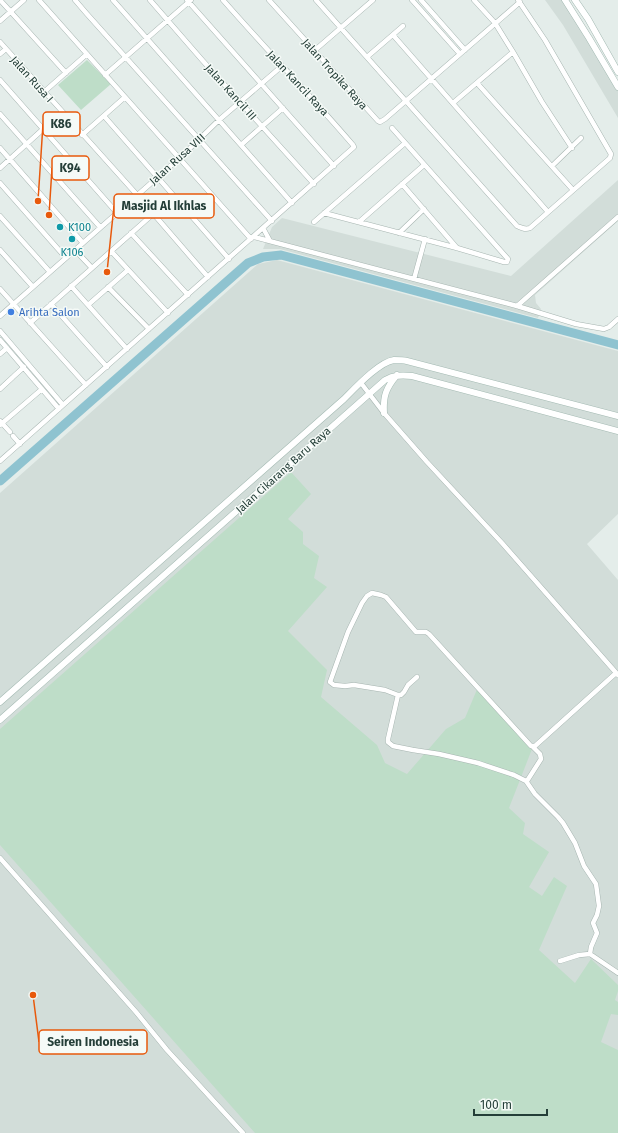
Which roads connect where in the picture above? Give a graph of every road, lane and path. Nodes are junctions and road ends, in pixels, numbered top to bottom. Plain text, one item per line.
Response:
1 (0, 0) edge
2 (24, 0) edge
3 (39, 0) edge
4 (75, 0) edge
5 (113, 0) edge
6 (150, 0) edge
7 (189, 0) edge
8 (223, 0) edge
9 (269, 0) edge
10 (316, 0) edge
11 (373, 0) edge
12 (412, 0) edge
13 (421, 0) edge
14 (474, 0) edge
15 (565, 0) edge
16 (575, 0) edge
17 (519, 1) edge
18 (10, 12) junction
19 (168, 20) junction
20 (0, 21) edge
21 (495, 23) junction
22 (403, 26) dead end
23 (341, 28) junction
24 (393, 34) junction
25 (147, 38) junction
26 (0, 42) edge
27 (6, 49) junction
28 (465, 50) junction
29 (314, 51) junction
30 (513, 52) junction
31 (0, 54) edge
32 (87, 54) junction
33 (460, 54) junction
34 (125, 56) junction
35 (367, 57) junction
36 (282, 66) junction
37 (618, 72) edge
38 (66, 73) junction
39 (105, 75) junction
40 (431, 79) junction
41 (0, 80) edge
42 (477, 83) junction
43 (262, 84) junction
44 (618, 87) edge
45 (44, 92) junction
46 (125, 97) junction
47 (406, 101) junction
48 (241, 102) junction
49 (453, 104) junction
50 (283, 108) junction
51 (62, 112) junction
52 (0, 114) edge
53 (104, 116) junction
54 (220, 120) junction
55 (262, 126) junction
56 (392, 128) dead end
57 (43, 129) junction
58 (82, 135) junction
59 (581, 138) dead end
60 (200, 139) junction
61 (405, 143) junction
62 (27, 144) junction
63 (241, 145) junction
64 (0, 148) edge
65 (572, 148) junction
66 (179, 158) junction
67 (10, 159) junction
68 (424, 165) junction
69 (334, 166) junction
70 (552, 166) junction
71 (0, 168) edge
72 (158, 177) junction
73 (0, 183) edge
74 (314, 184) junction
75 (402, 184) junction
76 (573, 190) junction
77 (137, 195) junction
78 (292, 203) junction
79 (424, 209) junction
80 (548, 212) junction
81 (117, 213) junction
82 (324, 213) junction
83 (153, 214) junction
84 (0, 216) edge
85 (618, 217) edge
86 (272, 221) junction
87 (314, 222) dead end
88 (358, 222) junction
89 (100, 227) junction
90 (263, 228) junction
91 (131, 233) junction
92 (400, 233) junction
93 (252, 238) junction
94 (425, 239) junction
95 (270, 241) junction
96 (83, 243) junction
97 (457, 248) junction
98 (0, 250) edge
99 (75, 250) junction
100 (111, 251) junction
101 (66, 258) junction
102 (229, 258) junction
103 (92, 268) junction
104 (128, 270) junction
105 (50, 272) junction
106 (208, 277) junction
107 (414, 279) junction
108 (71, 286) junction
109 (33, 287) junction
110 (108, 287) junction
111 (0, 289) edge
112 (188, 295) junction
113 (14, 304) junction
114 (51, 304) junction
115 (88, 305) junction
116 (517, 306) junction
117 (168, 313) junction
118 (0, 316) edge
119 (618, 319) edge
120 (30, 323) junction
121 (149, 329) junction
122 (0, 331) edge
123 (0, 340) edge
124 (7, 348) junction
125 (127, 349) junction
126 (0, 354) edge
127 (24, 367) junction
128 (106, 367) junction
129 (397, 375) junction
130 (361, 383) junction
131 (86, 385) junction
132 (42, 389) junction
133 (0, 390) edge
134 (370, 394) junction
135 (61, 407) junction
136 (384, 412) junction
137 (618, 416) edge
138 (1, 423) edge
139 (618, 431) edge
140 (20, 444) junction
141 (0, 461) edge
142 (49, 658) junction
143 (59, 668) junction
144 (617, 674) edge
145 (417, 677) dead end
146 (398, 695) junction
147 (0, 702) edge
148 (0, 720) edge
149 (533, 746) junction
150 (527, 781) junction
151 (0, 858) edge
152 (590, 954) junction
153 (560, 961) dead end
154 (618, 973) edge
155 (243, 1133) edge

1 - 18 street
2 - 18 street
3 - 32 street
4 - 34 street
5 - 25 street
6 - 19 street, Jalan Kancil III
7 - 19 street
7 - 43 street
8 - 36 street, Jalan Kancil Raya
9 - 29 street, Jalan Tropika Raya
10 - 23 street
11 - 23 street
12 - 33 street
13 - 28 street
14 - 21 street
15 - 44 main road
16 - 37 main road
17 - 21 street
17 - 76 street
18 - 20 street
18 - 38 street
19 - 25 street
19 - 48 street, Jalan Kancil III
21 - 28 street
21 - 30 street
22 - 24 street
23 - 29 street
23 - 35 street
24 - 35 street
24 - 40 street
25 - 34 street
25 - 54 street
26 - 27 street, Jalan Rusa I
27 - 31 street
27 - 45 street, Jalan Rusa I
28 - 33 street
29 - 47 street, Jalan Tropika Raya
30 - 42 street
30 - 65 street
32 - 38 street
32 - 39 street
33 - 40 street
34 - 39 street
34 - 60 street
35 - 47 street
36 - 43 street, Jalan Rusa VIII
36 - 69 street, Jalan Kancil Raya
38 - 45 street
39 - 46 street
40 - 47 street
40 - 49 street
41 - 57 street
42 - 49 street
42 - 70 street
43 - 48 street, Jalan Rusa VIII
43 - 50 street
45 - 51 street, Jalan Rusa I
46 - 53 street
46 - 66 street
47 - 80 street
48 - 54 street, Jalan Rusa VIII
48 - 55 street, Jalan Kancil III
49 - 80 street
50 - 55 street
50 - 69 street
51 - 57 street
51 - 58 street, Jalan Rusa I
52 - 62 street
53 - 58 street
53 - 72 street
54 - 60 street, Jalan Rusa VIII
54 - 63 street
55 - 63 street
55 - 74 street, Jalan Kancil III
56 - 61 street
57 - 62 street
57 - 81 street
58 - 77 street, Jalan Rusa I
59 - 65 street
60 - 66 street, Jalan Rusa VIII
60 - 86 street
61 - 68 street
61 - 82 street
62 - 67 street
62 - 89 street
63 - 78 street
64 - 67 street
65 - 70 street
66 - 72 street, Jalan Rusa VIII
66 - 93 street
67 - 71 street
67 - 96 street
68 - 75 street
68 - 97 street
69 - 74 street
70 - 76 street
72 - 77 street, Jalan Rusa VIII
72 - 102 street
73 - 101 street
74 - 78 street
75 - 79 street
75 - 88 street
76 - 80 street
77 - 81 street, Jalan Rusa VIII
77 - 83 street, Jalan Rusa I
78 - 86 street
79 - 92 street
79 - 97 street
81 - 89 street, Jalan Rusa VIII
82 - 87 street
82 - 88 street
83 - 91 street
83 - 106 street, Jalan Rusa I
84 - 105 street
85 - 116 street
86 - 90 street
88 - 92 street
89 - 96 street, Jalan Rusa VIII
90 - 93 street
90 - 95 street
91 - 100 street
91 - 112 street
92 - 94 street
93 - 95 street
93 - 102 street
94 - 97 street
94 - 107 street
95 - 107 street
96 - 99 street, Jalan Rusa VIII
98 - 109 street
99 - 101 street, Jalan Rusa VIII
99 - 103 street
100 - 103 street
100 - 104 street
101 - 105 street, Jalan Rusa VIII
102 - 106 street
103 - 108 street
104 - 110 street
104 - 117 street
105 - 109 street, Jalan Rusa VIII
106 - 112 street
107 - 116 street
108 - 114 street
108 - 115 street
109 - 113 street, Jalan Rusa VIII
110 - 115 street
110 - 121 street
111 - 113 street
112 - 117 street
113 - 118 street, Jalan Rusa VIII
113 - 120 street
114 - 120 street
114 - 128 street
115 - 125 street
116 - 119 street
117 - 121 street
120 - 131 street
121 - 125 street
122 - 135 street
123 - 124 street
124 - 126 street
124 - 127 street
125 - 128 street
127 - 132 street
127 - 133 street
128 - 131 street
129 - 134 main road, Jalan Cikarang Baru Raya
129 - 136 main road
129 - 139 main road
130 - 134 street
130 - 137 main road, Jalan Cikarang Baru Raya
130 - 142 main road, Jalan Cikarang Baru Raya
131 - 135 street
132 - 135 street
132 - 138 street
134 - 136 street
134 - 143 main road, Jalan Cikarang Baru Raya
135 - 140 street
136 - 144 street
138 - 140 street
140 - 141 street
142 - 143 main road
142 - 147 main road, Jalan Cikarang Baru Raya
143 - 148 main road, Jalan Cikarang Baru Raya
144 - 149 street
145 - 146 street
146 - 149 street
146 - 150 street
149 - 150 street
150 - 152 street
151 - 155 street
152 - 153 street
152 - 154 street

